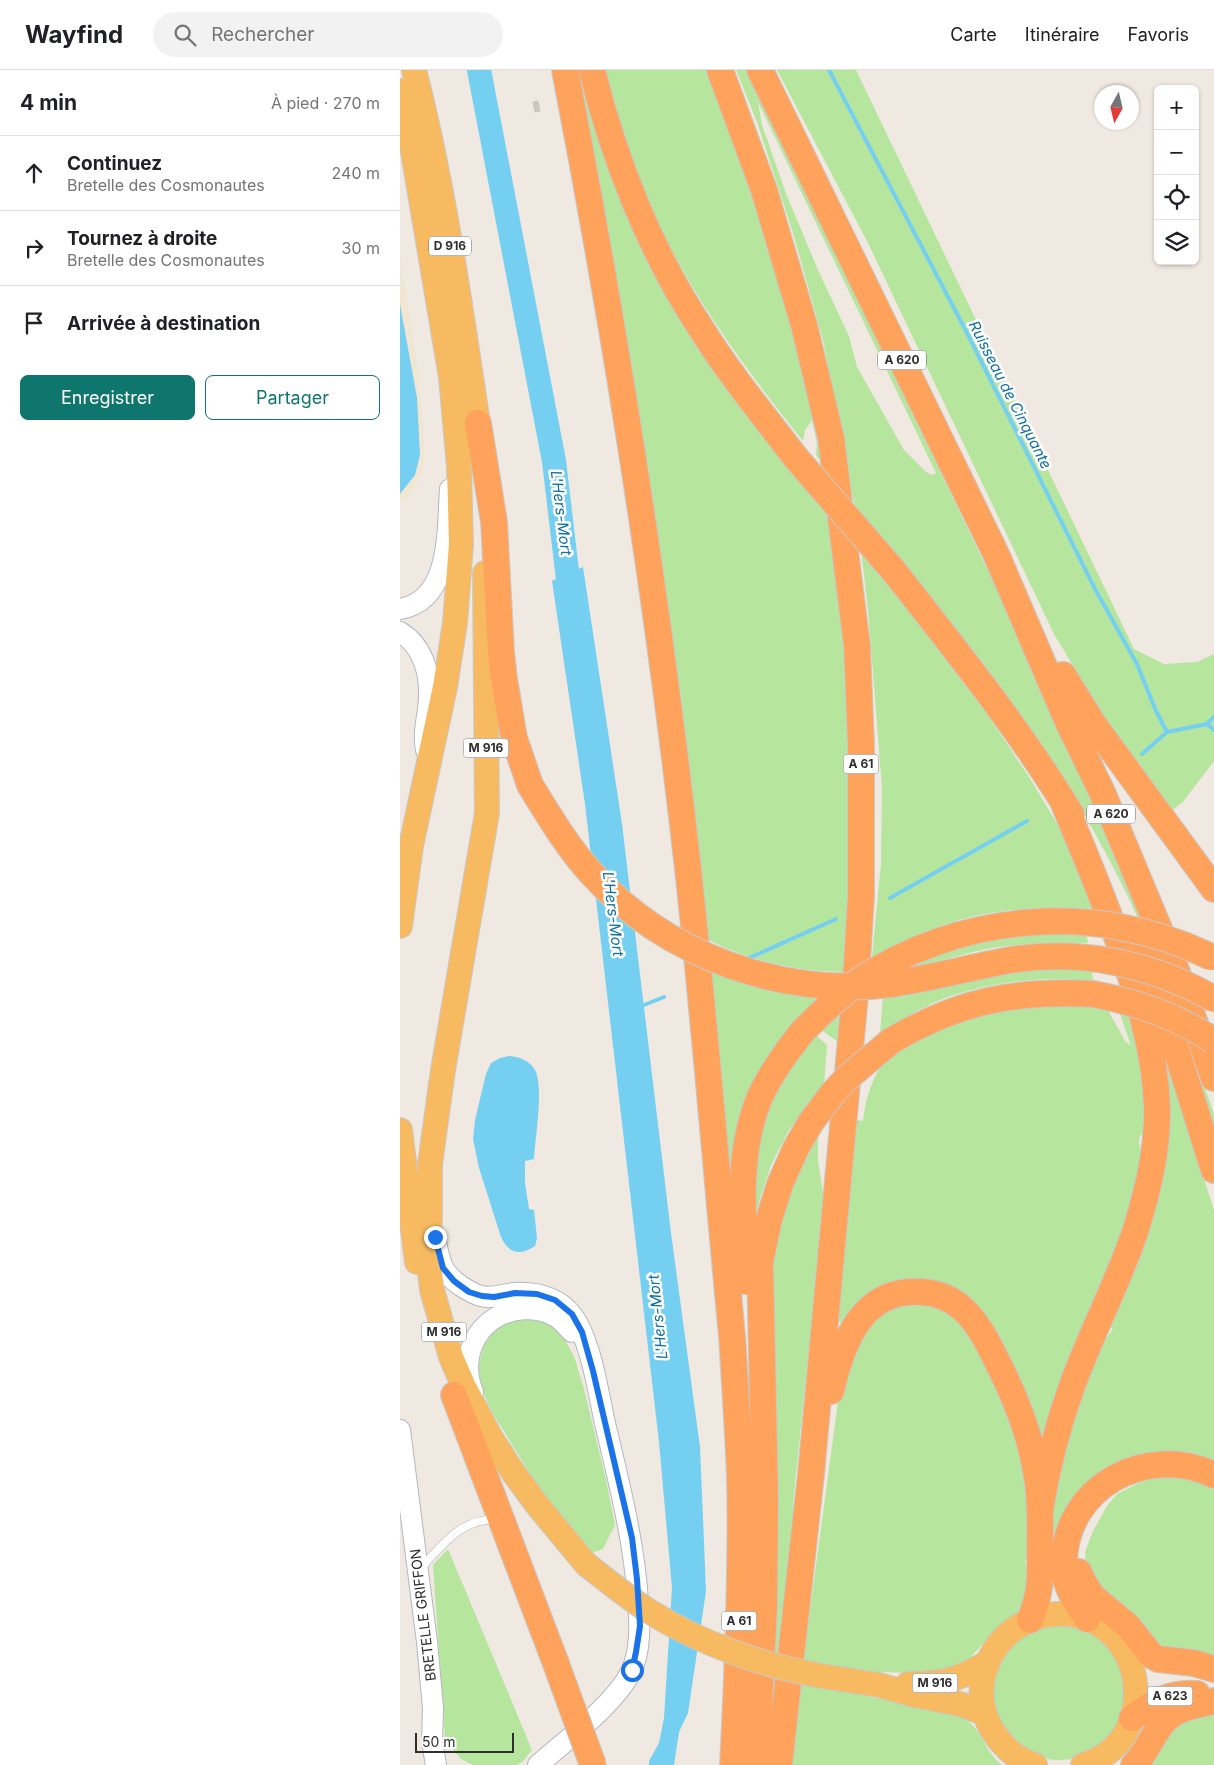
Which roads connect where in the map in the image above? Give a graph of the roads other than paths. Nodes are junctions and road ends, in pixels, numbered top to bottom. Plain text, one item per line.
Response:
1 (414, 70) edge
2 (564, 70) edge
3 (592, 70) edge
4 (720, 70) edge
5 (760, 70) edge
6 (400, 91) edge
7 (467, 428) junction
8 (996, 554) junction
9 (400, 609) edge
10 (400, 632) edge
11 (428, 765) junction
12 (1062, 799) junction
13 (1214, 889) edge
14 (400, 926) edge
15 (1212, 958) edge
16 (1214, 999) edge
17 (1214, 1041) edge
18 (1214, 1078) edge
19 (400, 1130) edge
20 (1214, 1170) edge
21 (430, 1217) junction
22 (593, 1371) junction
23 (454, 1395) junction
24 (763, 1412) junction
25 (400, 1430) edge
26 (490, 1438) junction
27 (810, 1474) junction
28 (1214, 1475) edge
29 (1040, 1510) junction
30 (502, 1519) junction
31 (1075, 1519) junction
32 (586, 1564) junction
33 (418, 1572) junction
34 (1087, 1619) junction
35 (1030, 1620) junction
36 (987, 1663) junction
37 (1131, 1663) junction
38 (1214, 1670) edge
39 (879, 1685) junction
40 (1214, 1694) edge
41 (1214, 1701) edge
42 (984, 1713) junction
43 (1132, 1718) junction
44 (428, 1764) edge
45 (538, 1765) edge
46 (593, 1765) edge
47 (733, 1765) edge
48 (756, 1765) edge
49 (779, 1765) edge
50 (1035, 1765) edge
51 (1083, 1765) edge
52 (1134, 1765) edge

1 - 7 highway, D 916
2 - 47 highway, A 61
3 - 12 highway, A 620, bridge
4 - 27 highway, A 61
5 - 8 highway, A 620
6 - 7 highway, D 916
7 - 9 main road
7 - 11 highway
7 - 16 highway, bridge
7 - 21 highway, M 916
8 - 13 highway
8 - 18 highway, A 620
10 - 11 main road
11 - 14 highway
12 - 20 highway, A 620
12 - 29 highway
15 - 24 highway, bridge
17 - 24 highway, bridge
19 - 23 highway, M 916
21 - 22 main road
21 - 26 highway, M 916
22 - 26 main road
22 - 45 main road
23 - 30 highway
23 - 32 highway, M 916
24 - 48 highway
25 - 33 main road, BRETELLE GRIFFON
26 - 32 highway, M 916
27 - 29 highway
27 - 49 highway, A 61
28 - 31 highway
29 - 35 highway
30 - 33 lane
30 - 46 highway, bridge
31 - 34 highway
31 - 38 highway
32 - 39 highway, M 916, bridge
33 - 44 main road, BRETELLE GRIFFON
34 - 35 highway
34 - 37 highway
35 - 36 highway
36 - 39 highway, M 916
36 - 42 highway
37 - 38 highway, A 623
37 - 43 highway
39 - 42 highway, M 916
40 - 43 highway, A 623
41 - 52 highway
42 - 50 highway
43 - 51 highway

